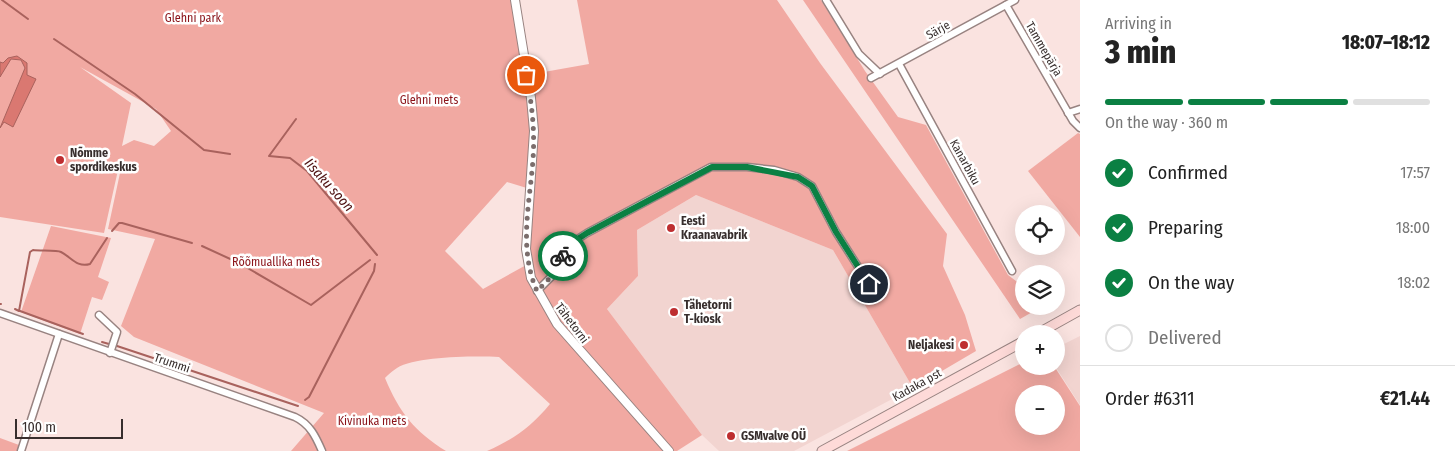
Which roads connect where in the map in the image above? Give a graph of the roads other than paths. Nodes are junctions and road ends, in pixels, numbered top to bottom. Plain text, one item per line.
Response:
1 (515, 0) edge
2 (826, 0) edge
3 (1015, 0) edge
4 (1006, 5) junction
5 (899, 64) junction
6 (880, 74) junction
7 (871, 78) dead end
8 (1080, 108) edge
9 (1068, 113) junction
10 (1080, 128) edge
11 (1012, 271) dead end
12 (869, 284) dead end
13 (537, 291) junction
14 (1080, 310) edge
15 (0, 313) edge
16 (99, 315) dead end
17 (1054, 325) edge
18 (59, 334) junction
19 (1015, 346) edge
20 (110, 353) junction
21 (21, 451) edge
22 (322, 451) edge
23 (669, 451) edge
24 (822, 451) edge

1 - 13 street, Tähetorni
2 - 6 street
3 - 4 street, Särje
4 - 5 street, Särje
4 - 9 street, Tammepärja
5 - 6 street, Särje
5 - 11 street, Kanarbiku
6 - 7 street, Särje
8 - 9 street
9 - 10 street, Tammepärja
12 - 13 street
13 - 23 street, Tähetorni
14 - 17 main road
15 - 18 street, Trummi
16 - 20 street
18 - 20 street, Trummi
18 - 21 street
19 - 24 main road, Kadaka pst
20 - 22 street, Trummi

